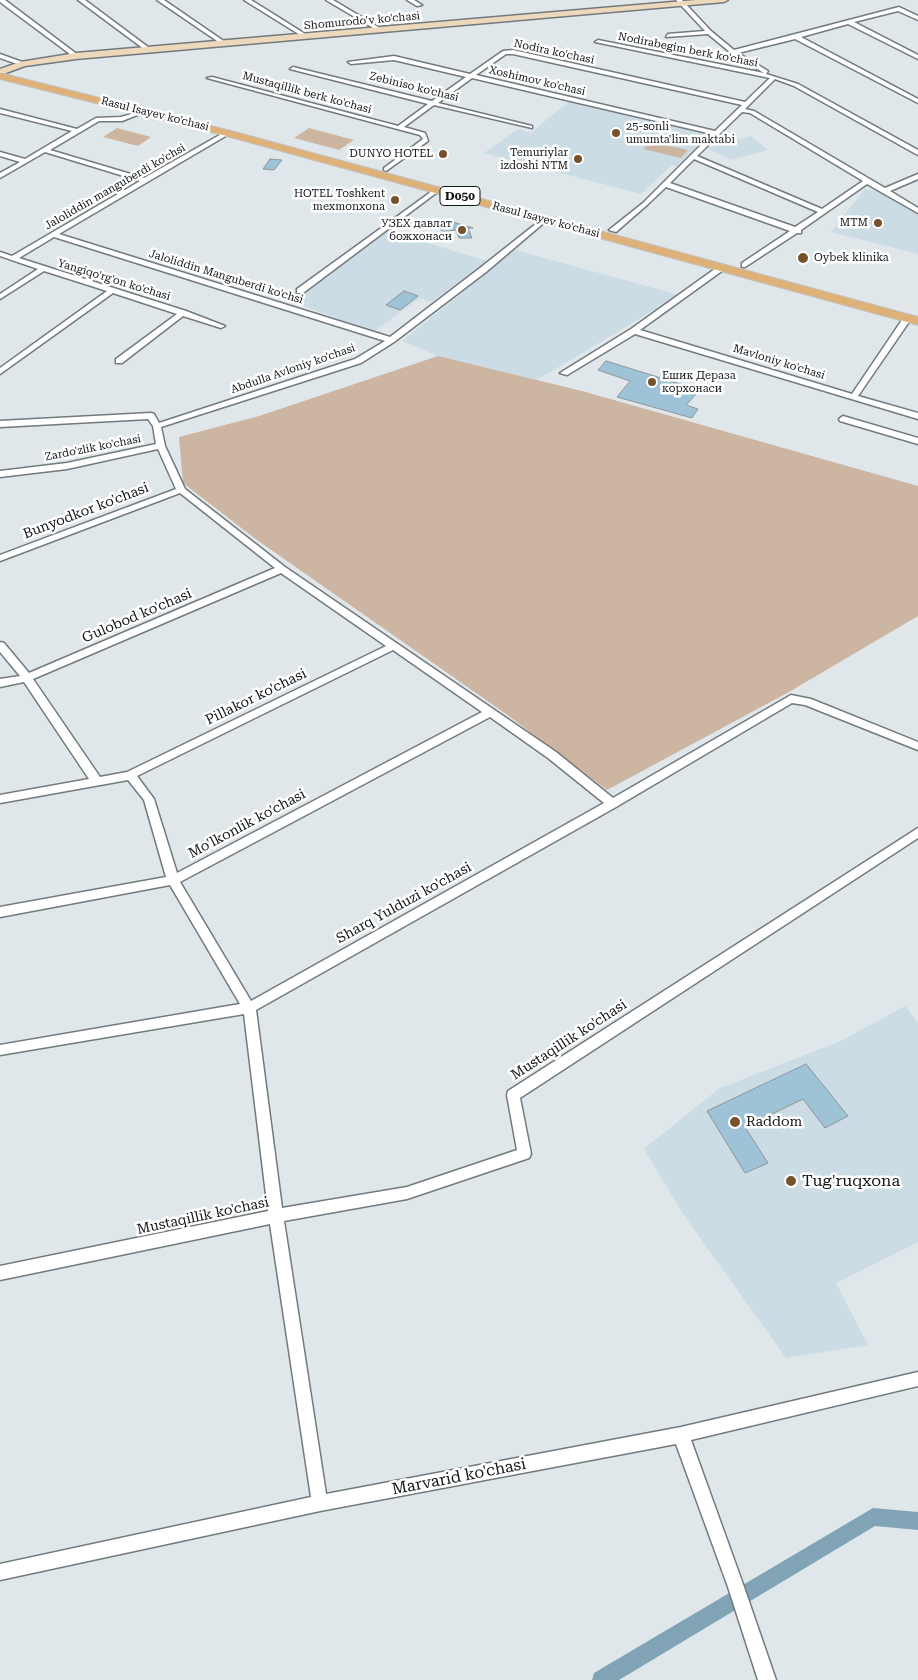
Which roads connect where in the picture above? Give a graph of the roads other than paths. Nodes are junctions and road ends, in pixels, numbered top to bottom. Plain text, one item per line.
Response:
1 (1, 0) edge
2 (81, 0) edge
3 (160, 0) edge
4 (247, 0) edge
5 (329, 0) edge
6 (410, 0) edge
7 (724, 0) edge
8 (681, 2) edge
9 (419, 5) dead end
10 (918, 18) edge
11 (849, 22) junction
12 (382, 31) junction
13 (709, 32) junction
14 (668, 36) dead end
15 (796, 37) junction
16 (307, 38) junction
17 (598, 42) dead end
18 (226, 44) junction
19 (150, 50) junction
20 (733, 52) junction
21 (0, 56) edge
22 (76, 56) junction
23 (918, 57) edge
24 (351, 62) dead end
25 (23, 64) junction
26 (293, 69) dead end
27 (1, 72) edge
28 (471, 76) junction
29 (774, 77) junction
30 (210, 78) dead end
31 (918, 102) edge
32 (433, 103) junction
33 (744, 107) junction
34 (0, 110) edge
35 (142, 111) junction
36 (530, 127) dead end
37 (399, 128) junction
38 (78, 131) junction
39 (227, 133) junction
40 (718, 134) junction
41 (44, 150) junction
42 (918, 153) edge
43 (0, 154) edge
44 (694, 156) junction
45 (25, 161) junction
46 (386, 169) junction
47 (0, 176) edge
48 (918, 176) edge
49 (146, 181) junction
50 (867, 181) junction
51 (665, 184) junction
52 (441, 186) junction
53 (885, 191) junction
54 (918, 211) edge
55 (824, 212) junction
56 (544, 220) junction
57 (613, 230) junction
58 (798, 230) junction
59 (54, 235) junction
60 (0, 254) edge
61 (13, 258) junction
62 (745, 265) junction
63 (722, 268) junction
64 (42, 269) junction
65 (113, 290) junction
66 (300, 291) dead end
67 (0, 297) edge
68 (918, 312) edge
69 (183, 313) junction
70 (913, 320) edge
71 (221, 326) dead end
72 (634, 331) junction
73 (391, 340) junction
74 (119, 361) dead end
75 (0, 372) edge
76 (564, 373) dead end
77 (854, 396) junction
78 (918, 416) edge
79 (843, 419) dead end
80 (0, 424) edge
81 (157, 426) junction
82 (918, 441) edge
83 (161, 446) junction
84 (0, 474) edge
85 (181, 490) junction
86 (0, 558) edge
87 (282, 569) junction
88 (0, 645) edge
89 (394, 646) junction
90 (27, 678) junction
91 (0, 683) edge
92 (491, 712) junction
93 (918, 746) edge
94 (130, 775) junction
95 (96, 782) junction
96 (0, 798) edge
97 (612, 804) junction
98 (918, 832) edge
99 (173, 880) junction
100 (0, 912) edge
101 (248, 1008) junction
102 (0, 1050) edge
103 (276, 1216) junction
104 (0, 1273) edge
105 (918, 1378) edge
106 (681, 1435) junction
107 (320, 1503) junction
108 (0, 1572) edge
109 (767, 1680) edge

1 - 22 street
2 - 19 street
3 - 18 street
4 - 16 street
5 - 12 street
6 - 9 street
7 - 8 street, Shomurodo'v ko'chasi
8 - 12 street, Shomurodo'v ko'chasi
8 - 13 street
10 - 11 street
11 - 15 street
11 - 23 street
12 - 16 street, Shomurodo'v ko'chasi
13 - 14 street
13 - 20 street
15 - 20 street
15 - 31 street
16 - 18 street, Shomurodo'v ko'chasi
17 - 29 street, Nodirabegim berk ko'chasi
18 - 19 street, Shomurodo'v ko'chasi
19 - 22 street, Shomurodo'v ko'chasi
20 - 29 street
21 - 25 street
22 - 25 street, Shomurodo'v ko'chasi
24 - 28 street, Xoshimov ko'chasi
25 - 27 street, Shomurodo'v ko'chasi
26 - 32 street, Zebiniso ko'chasi
27 - 35 main road, Rasul Isayev ko'chasi / D050
27 - 46 main road, Rasul Isayev ko'chasi / D050
28 - 32 street, Nodira ko'chasi
28 - 33 street, Nodira ko'chasi
28 - 40 street, Xoshimov ko'chasi
29 - 33 street
29 - 42 street
30 - 37 street, Mustaqillik berk ko'chasi
32 - 36 street, Zebiniso ko'chasi
32 - 37 street, Nodira ko'chasi
33 - 40 street
33 - 50 street
34 - 38 street
35 - 38 street
35 - 39 main road, Rasul Isayev ko'chasi / D050
37 - 46 street
38 - 41 street
39 - 49 street, Jaloliddin manguberdi ko'chsi
39 - 52 main road, Rasul Isayev ko'chasi / D050
40 - 44 street
41 - 45 street
41 - 49 street
43 - 45 street
44 - 51 street
44 - 55 street
45 - 47 street
46 - 52 main road, Rasul Isayev ko'chasi / D050
48 - 53 street
49 - 59 street, Jaloliddin manguberdi ko'chsi
50 - 53 street
50 - 55 street
51 - 57 street
51 - 58 street
52 - 56 main road, Rasul Isayev ko'chasi / D050
52 - 57 main road, Rasul Isayev ko'chasi / D050
52 - 66 street
53 - 54 street
55 - 58 street
56 - 63 main road, Rasul Isayev ko'chasi / D050
56 - 73 street, Abdulla Avloniy ko'chasi
57 - 62 main road, Rasul Isayev ko'chasi / D050
58 - 62 street
59 - 61 street, Jaloliddin manguberdi ko'chsi
59 - 73 street, Jaloliddin Manguberdi ko'chsi
60 - 61 street, Yangiqo'rg'on ko'chasi
61 - 64 street, Yangiqo'rg'on ko'chasi
62 - 68 main road, Rasul Isayev ko'chasi / D050
63 - 70 main road, Rasul Isayev ko'chasi / D050
63 - 72 street
64 - 65 street, Yangiqo'rg'on ko'chasi
64 - 67 street
65 - 69 street, Yangiqo'rg'on ko'chasi
65 - 75 street
69 - 71 street, Yangiqo'rg'on ko'chasi
69 - 74 street
70 - 77 street
72 - 76 street
72 - 77 street, Mavloniy ko'chasi
73 - 81 street, Abdulla Avloniy ko'chasi
77 - 78 street, Mavloniy ko'chasi
79 - 82 street
80 - 81 street
81 - 83 street
83 - 84 street, Zardo'zlik ko'chasi
83 - 85 street
85 - 86 street, Bunyodkor ko'chasi
85 - 87 street
87 - 89 street
87 - 90 street, Gulobod ko'chasi
88 - 90 street
89 - 92 street
89 - 94 street, Pillakor ko'chasi
90 - 91 street, Gulobod ko'chasi
90 - 95 street
92 - 97 street
92 - 99 street, Mo'lkonlik ko'chasi
93 - 97 street, Sharq Yulduzi ko'chasi
94 - 95 street, Pillakor ko'chasi
94 - 99 street
95 - 96 street
97 - 101 street, Sharq Yulduzi ko'chasi
98 - 103 street, Mustaqillik ko'chasi
99 - 100 street, Mo'lkonlik ko'chasi
99 - 101 street
101 - 102 street, Sharq Yulduzi ko'chasi
101 - 103 street
103 - 104 street, Mustaqillik ko'chasi
103 - 107 street
105 - 106 street, Marvarid ko'chasi
106 - 107 street, Marvarid ko'chasi
106 - 109 street
107 - 108 street, Marvarid ko'chasi

